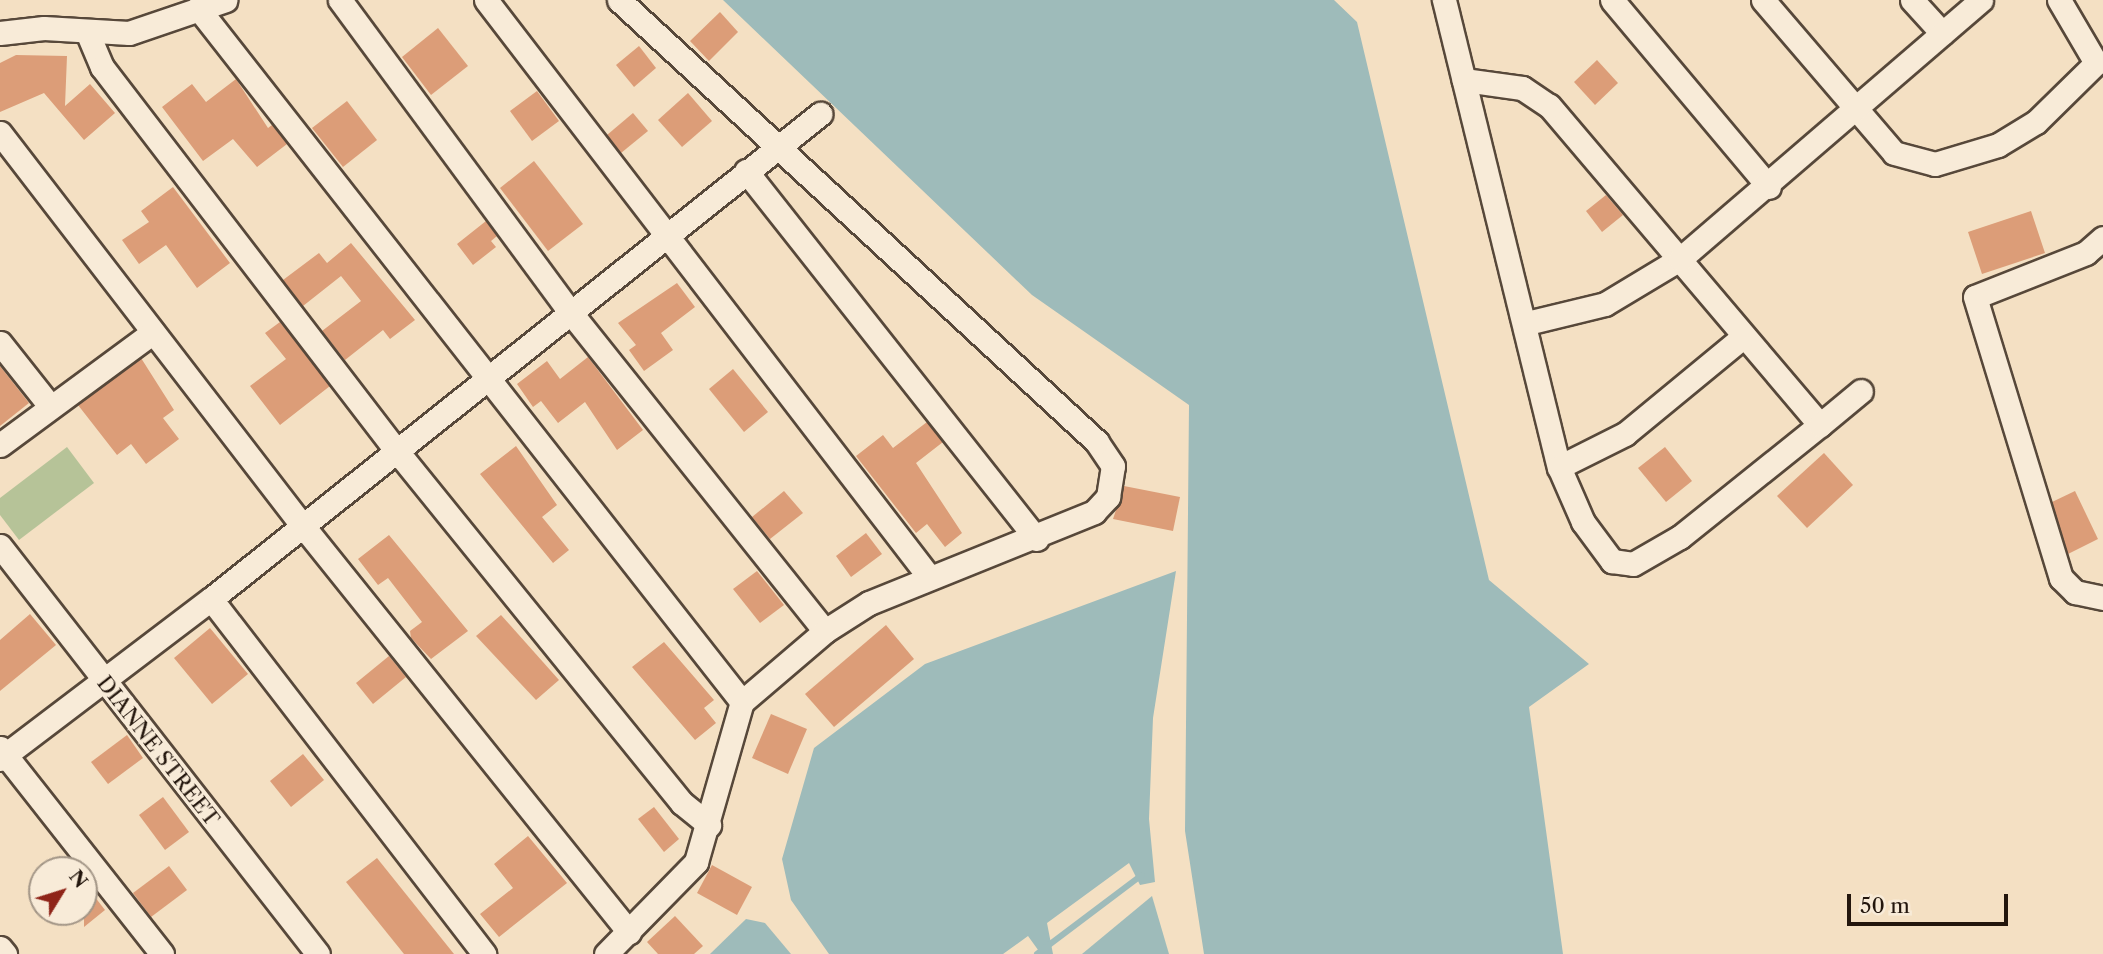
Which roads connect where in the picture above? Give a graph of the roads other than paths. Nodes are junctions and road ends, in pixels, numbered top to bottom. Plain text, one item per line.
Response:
1 (226, 0) edge
2 (340, 0) edge
3 (486, 0) edge
4 (619, 0) edge
5 (1444, 0) edge
6 (1612, 0) edge
7 (1763, 0) edge
8 (1912, 0) edge
9 (1981, 0) edge
10 (2059, 0) edge
11 (198, 8) junction
12 (0, 33) edge
13 (1942, 33) junction
14 (88, 34) junction
15 (1464, 80) junction
16 (1856, 107) junction
17 (820, 114) dead end
18 (0, 133) edge
19 (778, 146) junction
20 (746, 171) junction
21 (1769, 187) junction
22 (666, 236) junction
23 (2103, 238) edge
24 (1680, 259) junction
25 (571, 313) junction
26 (1527, 323) junction
27 (153, 332) junction
28 (1744, 336) junction
29 (0, 343) edge
30 (484, 380) junction
31 (1861, 391) dead end
32 (50, 406) junction
33 (1820, 425) junction
34 (0, 445) edge
35 (396, 450) junction
36 (1559, 467) junction
37 (303, 526) junction
38 (1037, 539) junction
39 (0, 546) edge
40 (929, 577) junction
41 (2103, 598) edge
42 (211, 600) junction
43 (825, 631) junction
44 (102, 681) junction
45 (742, 702) junction
46 (2, 754) edge
47 (709, 825) junction
48 (629, 932) junction
49 (0, 948) edge
50 (5, 954) edge
51 (162, 954) edge
52 (318, 954) edge
53 (484, 954) edge
54 (606, 954) edge

1 - 11 street
2 - 25 street
3 - 22 street
4 - 19 street
5 - 15 street
6 - 21 street
7 - 16 street
8 - 13 street
9 - 13 street
10 - 16 street
11 - 14 street
11 - 30 street
12 - 14 street
13 - 16 street
14 - 35 street
15 - 24 street
15 - 26 street
16 - 21 street
17 - 19 street
18 - 27 street
19 - 20 street
19 - 38 street
20 - 22 street
20 - 38 street
21 - 24 street
22 - 25 street
22 - 40 street
23 - 41 street
24 - 26 street
24 - 28 street
25 - 30 street
25 - 43 street
26 - 36 street
27 - 32 street
27 - 37 street
28 - 33 street
28 - 36 street
29 - 32 street
30 - 35 street
30 - 45 street
31 - 33 street
32 - 34 street
33 - 36 street
35 - 37 street
35 - 47 street
37 - 42 street
37 - 48 street
38 - 40 street
39 - 44 street, DIANNE STREET
40 - 43 street
42 - 44 street
42 - 53 street
43 - 45 street
44 - 46 street
44 - 52 street, DIANNE STREET
45 - 47 street
46 - 51 street
47 - 48 street
48 - 54 street
49 - 50 street

